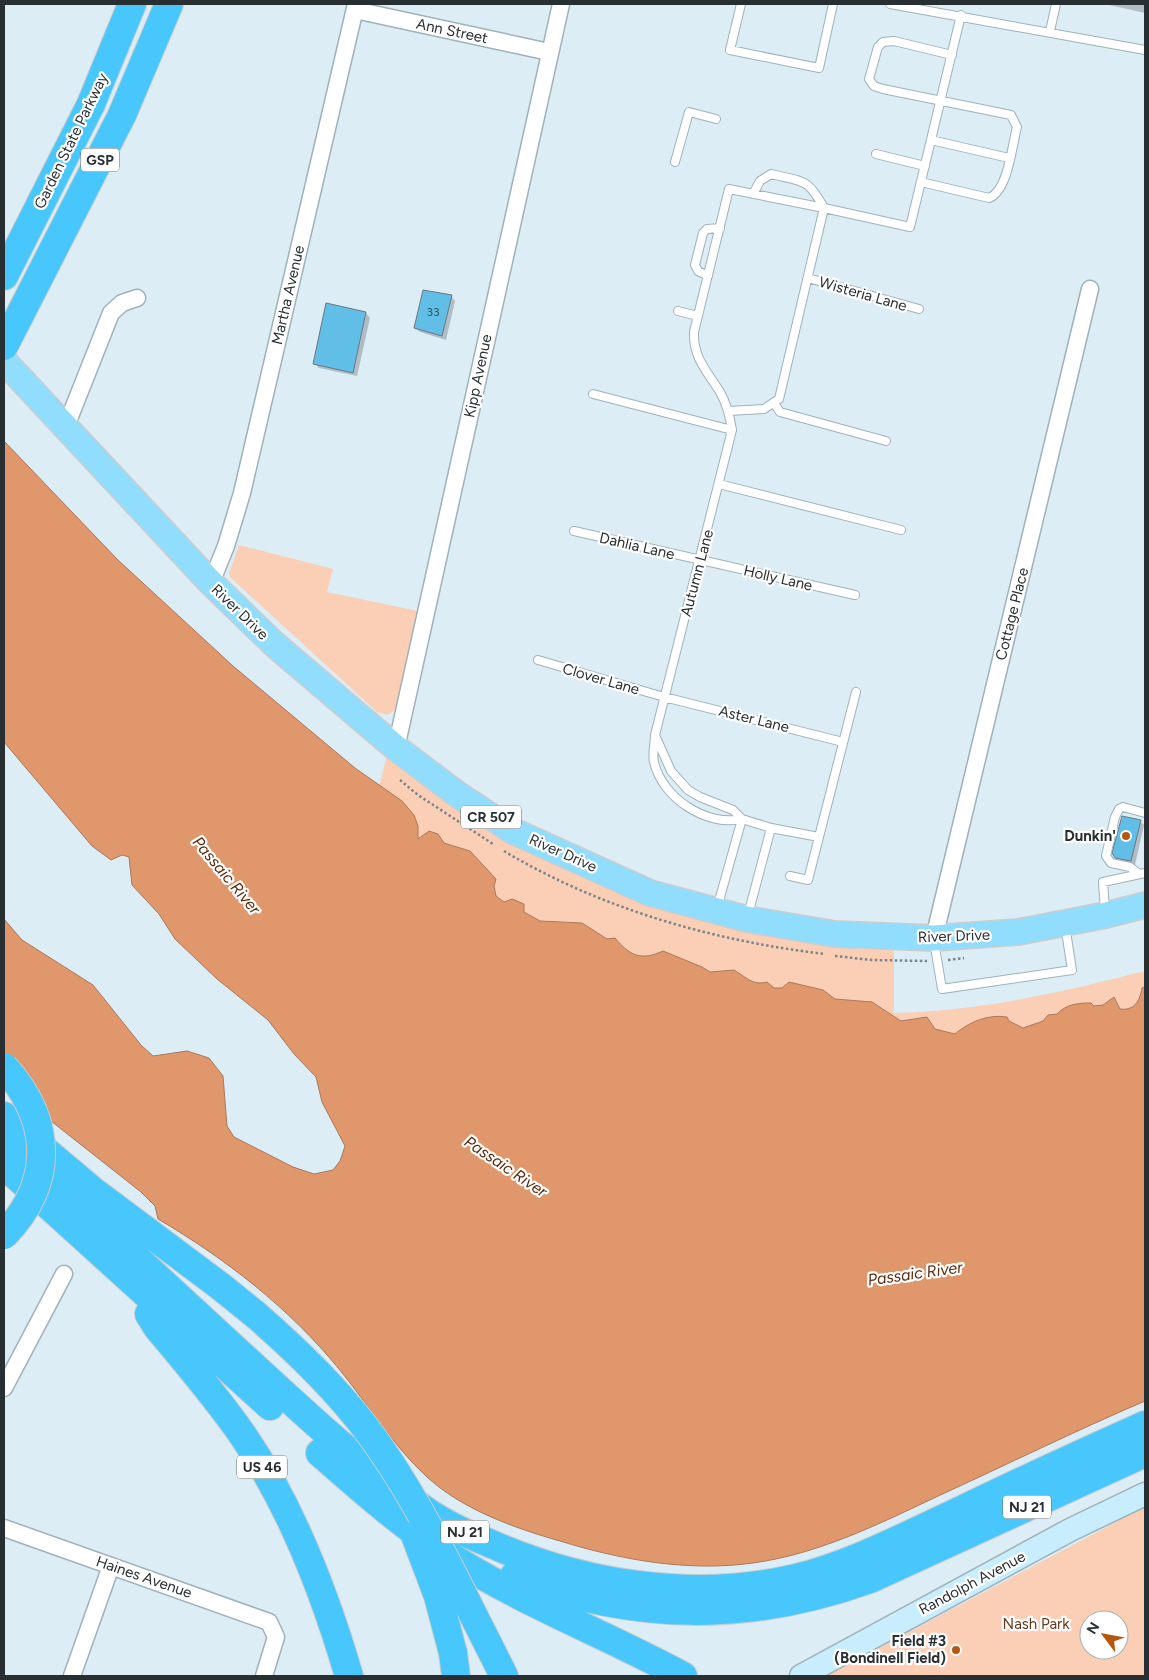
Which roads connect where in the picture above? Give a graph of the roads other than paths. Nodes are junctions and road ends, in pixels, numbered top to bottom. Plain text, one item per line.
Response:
1 (132, 4) edge
2 (168, 4) edge
3 (561, 4) edge
4 (741, 4) edge
5 (833, 4) edge
6 (890, 4) edge
7 (1056, 4) edge
8 (356, 7) edge
9 (930, 8) edge
10 (961, 15) junction
11 (1050, 31) junction
12 (1145, 50) edge
13 (549, 52) junction
14 (952, 55) junction
15 (941, 100) junction
16 (716, 118) dead end
17 (931, 140) junction
18 (876, 154) dead end
19 (1009, 158) junction
20 (675, 162) dead end
21 (925, 166) junction
22 (921, 182) junction
23 (753, 194) junction
24 (824, 208) junction
25 (720, 228) junction
26 (4, 276) edge
27 (708, 276) junction
28 (808, 278) junction
29 (1090, 289) dead end
30 (137, 298) dead end
31 (919, 309) dead end
32 (678, 311) dead end
33 (698, 316) junction
34 (4, 346) edge
35 (4, 362) edge
36 (593, 394) dead end
37 (774, 403) junction
38 (729, 411) junction
39 (65, 429) junction
40 (732, 430) junction
41 (886, 441) dead end
42 (720, 484) junction
43 (902, 530) dead end
44 (574, 531) dead end
45 (700, 560) junction
46 (211, 584) junction
47 (855, 595) dead end
48 (538, 660) dead end
49 (856, 692) dead end
50 (664, 697) junction
51 (655, 735) junction
52 (843, 742) junction
53 (396, 748) junction
54 (1145, 813) edge
55 (742, 819) junction
56 (771, 828) junction
57 (818, 837) junction
58 (1142, 874) edge
59 (790, 876) dead end
60 (1145, 905) edge
61 (716, 911) junction
62 (1106, 915) junction
63 (747, 919) junction
64 (1064, 923) junction
65 (934, 938) junction
66 (4, 1067) edge
67 (4, 1116) edge
68 (4, 1136) edge
69 (4, 1165) edge
70 (4, 1235) edge
71 (64, 1274) dead end
72 (131, 1282) junction
73 (256, 1315) junction
74 (4, 1388) edge
75 (1145, 1425) edge
76 (1145, 1452) edge
77 (1145, 1465) edge
78 (1145, 1494) edge
79 (377, 1502) junction
80 (4, 1528) edge
81 (909, 1562) junction
82 (111, 1566) junction
83 (454, 1665) edge
84 (72, 1676) edge
85 (264, 1676) edge
86 (349, 1676) edge
87 (504, 1676) edge
88 (683, 1676) edge
89 (801, 1676) edge

1 - 26 highway, Garden State Parkway / GSP
2 - 34 highway, GSP
3 - 13 street, Kipp Avenue
4 - 5 lane
6 - 9 lane
7 - 11 lane
8 - 13 street, Ann Street
8 - 46 street, Martha Avenue
9 - 10 lane
10 - 11 lane
10 - 14 lane
11 - 12 lane
13 - 53 street, Kipp Avenue
14 - 15 lane
14 - 15 lane
15 - 17 lane
15 - 19 lane
16 - 20 lane
17 - 19 lane
17 - 21 lane
18 - 21 lane
19 - 22 lane
21 - 22 lane
22 - 24 lane, Autumn Lane
23 - 24 lane, Autumn Lane
23 - 24 lane
23 - 25 lane, Autumn Lane
24 - 28 lane
25 - 27 lane, Autumn Lane
25 - 27 lane
27 - 33 lane, Autumn Lane
28 - 31 lane, Wisteria Lane
28 - 37 lane
29 - 65 street, Cottage Place
30 - 39 street
32 - 33 lane
33 - 38 lane, Autumn Lane
35 - 39 main road, River Drive / CR 507
36 - 40 lane
37 - 38 lane
37 - 41 lane
38 - 40 lane, Autumn Lane
39 - 46 main road, River Drive / CR 507
40 - 42 lane, Autumn Lane
42 - 43 lane
42 - 45 lane, Autumn Lane
44 - 45 lane, Dahlia Lane
45 - 47 lane, Holly Lane
45 - 50 lane, Autumn Lane
46 - 53 main road, River Drive / CR 507
48 - 50 lane, Clover Lane
49 - 52 lane
50 - 51 lane, Autumn Lane
50 - 52 lane, Aster Lane
51 - 55 lane, Autumn Lane
51 - 55 lane, Autumn Lane
52 - 57 lane
53 - 61 main road, River Drive / CR 507
54 - 58 lane
55 - 56 lane, Autumn Lane
55 - 61 lane
56 - 57 lane, Autumn Lane
56 - 63 lane
57 - 59 lane
58 - 62 lane
60 - 62 main road, River Drive / CR 507
61 - 63 main road, River Drive / CR 507
62 - 64 main road, River Drive / CR 507
63 - 65 main road, River Drive / CR 507
64 - 65 main road, River Drive / CR 507
64 - 65 lane
66 - 70 highway, bridge
67 - 73 highway
68 - 75 highway, NJ 21
69 - 72 highway, US 46
71 - 74 street
72 - 79 highway, NJ 21
72 - 86 highway, US 46
73 - 83 highway, bridge
73 - 87 highway, bridge
76 - 81 highway, NJ 21
77 - 81 highway
78 - 89 street, Randolph Avenue
79 - 81 highway, NJ 21
79 - 88 highway
80 - 82 street, Haines Avenue
82 - 84 street
82 - 85 street, Haines Avenue

